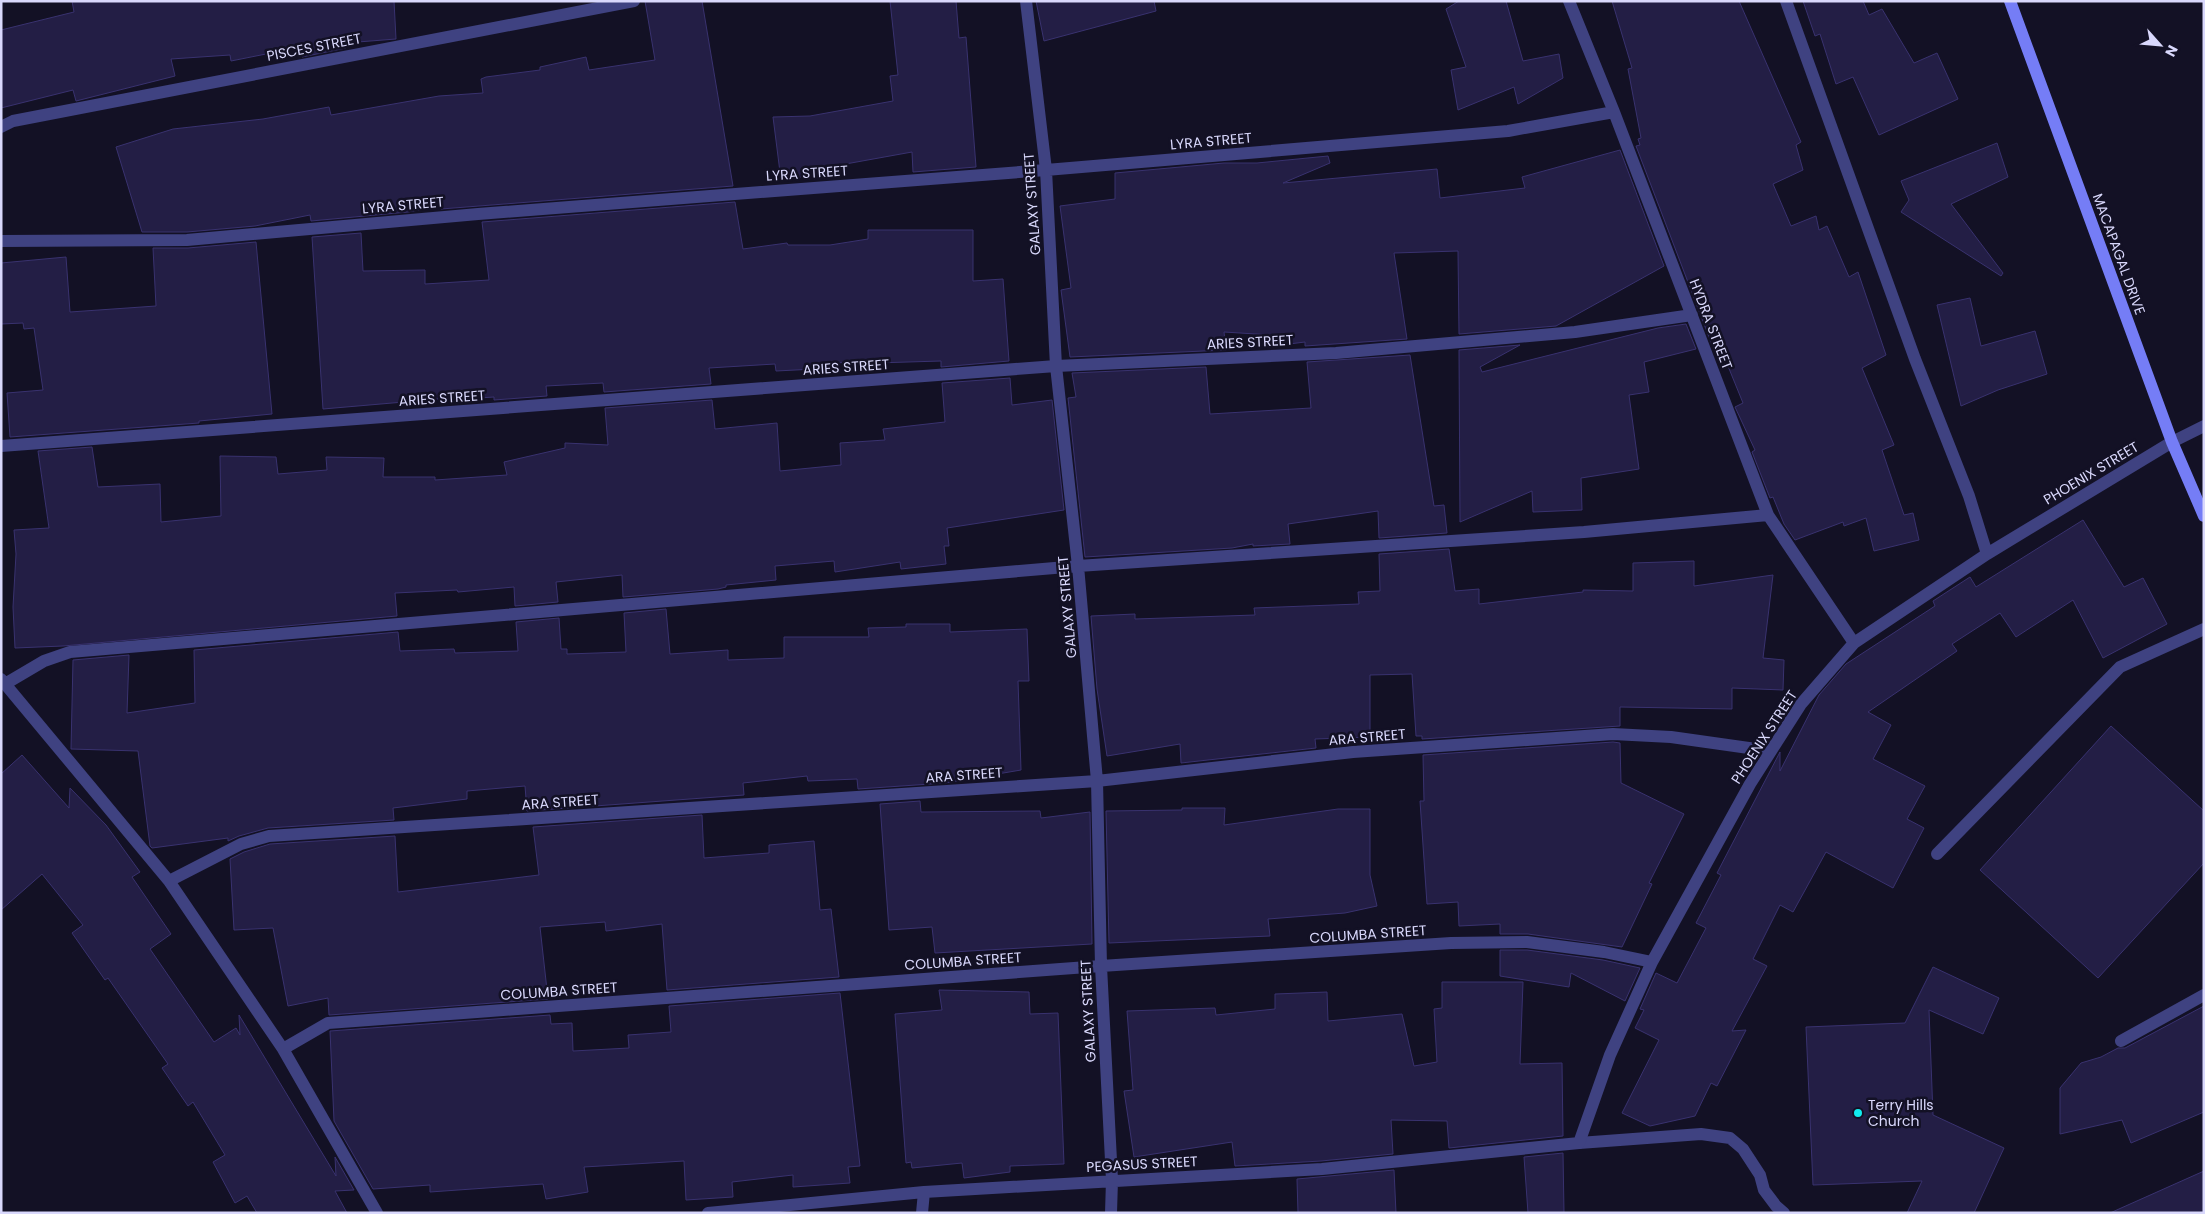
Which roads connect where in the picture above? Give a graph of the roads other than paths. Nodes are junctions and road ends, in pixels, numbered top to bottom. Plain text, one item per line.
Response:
1 (634, 1) edge
2 (1026, 1) edge
3 (1569, 1) edge
4 (1786, 1) edge
5 (2010, 1) edge
6 (1614, 112) junction
7 (1, 127) edge
8 (1046, 170) junction
9 (1, 241) edge
10 (1692, 314) junction
11 (1056, 366) junction
12 (2204, 426) edge
13 (2172, 442) junction
14 (1, 446) edge
15 (1768, 515) junction
16 (2204, 516) edge
17 (1987, 554) junction
18 (1078, 566) junction
19 (2204, 629) edge
20 (1854, 643) junction
21 (3, 681) edge
22 (1770, 751) junction
23 (1097, 781) junction
24 (1937, 854) dead end
25 (169, 881) junction
26 (1652, 962) junction
27 (1101, 966) junction
28 (2204, 995) edge
29 (2122, 1041) dead end
30 (283, 1049) junction
31 (1579, 1143) junction
32 (1112, 1180) junction
33 (924, 1192) junction
34 (377, 1213) edge
35 (708, 1213) edge
36 (922, 1213) edge
37 (1111, 1213) edge
38 (1784, 1213) edge

1 - 7 street, PISCES STREET
2 - 8 street, GALAXY STREET
3 - 6 street, HYDRA STREET
4 - 17 street
5 - 13 main road, MACAPAGAL DRIVE
6 - 8 street, LYRA STREET
6 - 10 street, HYDRA STREET
8 - 9 street, LYRA STREET
8 - 11 street, GALAXY STREET
10 - 11 street, ARIES STREET
10 - 15 street, HYDRA STREET
11 - 14 street, ARIES STREET
11 - 18 street, GALAXY STREET
12 - 13 street, PHOENIX STREET
13 - 16 main road, MACAPAGAL DRIVE
13 - 17 street, PHOENIX STREET
15 - 18 street
15 - 20 street, HYDRA STREET
17 - 20 street, PHOENIX STREET
18 - 21 street
18 - 23 street, GALAXY STREET
19 - 24 street
20 - 22 street, PHOENIX STREET
21 - 25 street
22 - 23 street, ARA STREET
22 - 26 street, PHOENIX STREET
23 - 25 street, ARA STREET
23 - 27 street, GALAXY STREET
25 - 30 street
26 - 27 street, COLUMBA STREET
26 - 31 street, PHOENIX STREET
27 - 30 street, COLUMBA STREET
27 - 32 street, GALAXY STREET
28 - 29 street
30 - 34 street
31 - 32 street, PEGASUS STREET
31 - 38 street, PEGASUS STREET
32 - 33 street, PEGASUS STREET
32 - 37 street, GALAXY STREET
33 - 35 street, PEGASUS STREET
33 - 36 street

